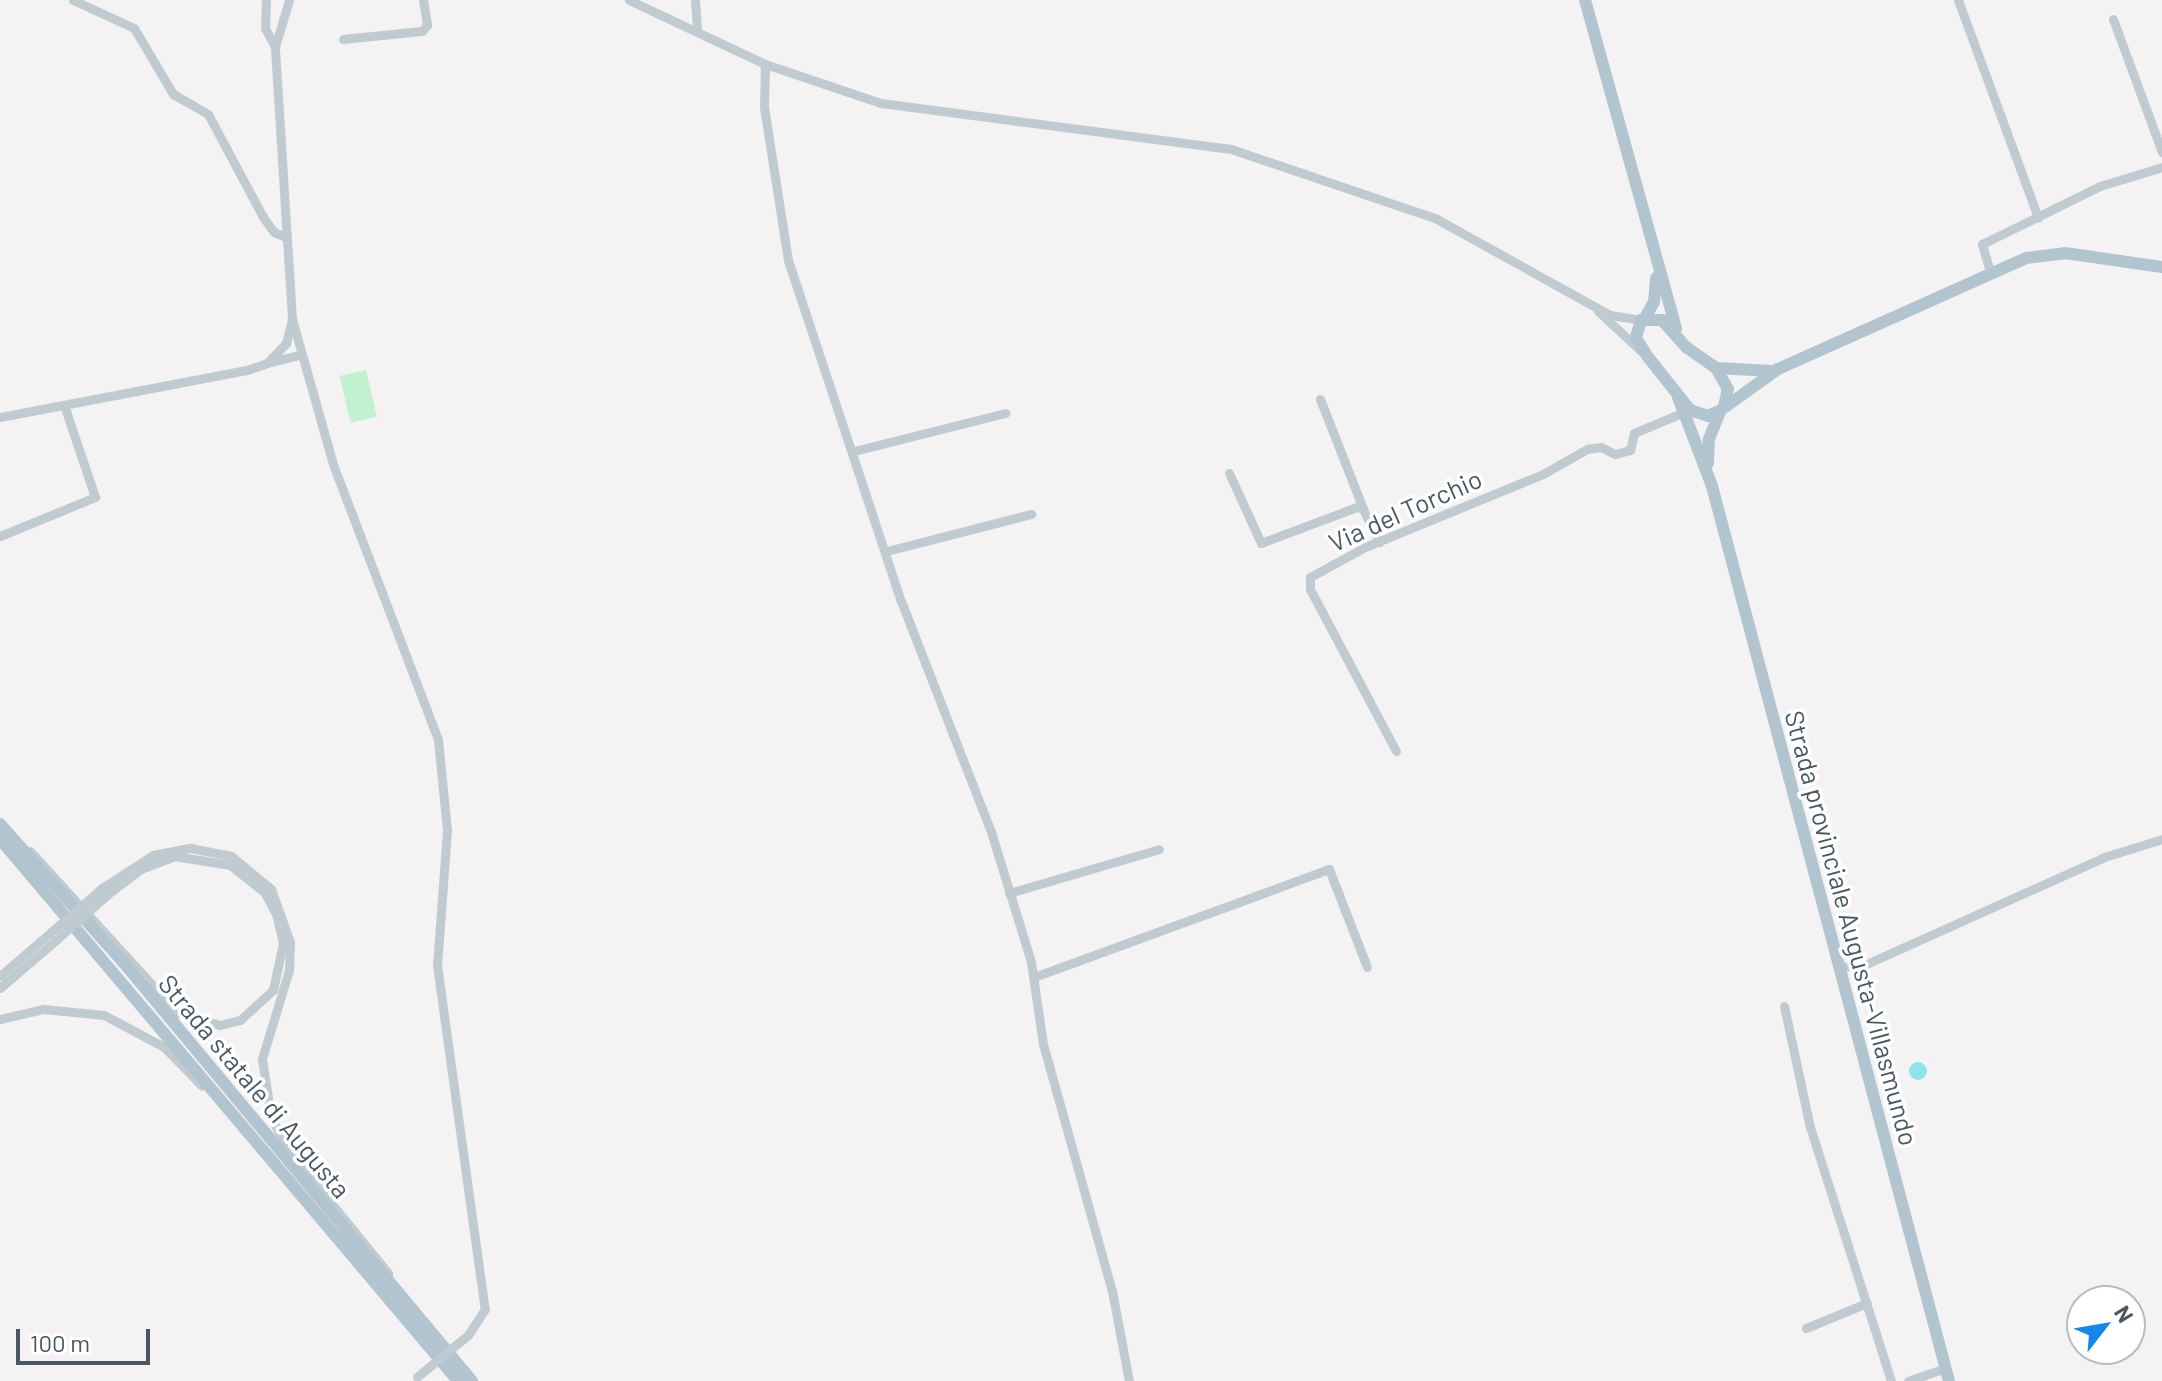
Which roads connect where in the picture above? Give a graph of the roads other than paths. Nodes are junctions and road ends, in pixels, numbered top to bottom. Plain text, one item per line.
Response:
1 (73, 0) edge
2 (266, 0) edge
3 (289, 0) edge
4 (423, 0) edge
5 (629, 0) edge
6 (695, 0) edge
7 (1585, 0) edge
8 (1958, 0) edge
9 (2113, 19) dead end
10 (697, 32) junction
11 (343, 39) dead end
12 (275, 47) junction
13 (765, 64) junction
14 (2162, 152) edge
15 (2162, 167) edge
16 (2038, 218) junction
17 (286, 237) junction
18 (1653, 259) junction
19 (2162, 267) edge
20 (1990, 272) junction
21 (1590, 303) junction
22 (292, 319) junction
23 (1643, 319) junction
24 (1680, 339) junction
25 (299, 355) junction
26 (1648, 357) junction
27 (267, 363) junction
28 (1716, 368) junction
29 (1778, 369) junction
30 (1678, 397) junction
31 (1320, 399) dead end
32 (64, 405) junction
33 (1723, 408) junction
34 (1684, 412) junction
35 (1005, 413) dead end
36 (0, 417) edge
37 (854, 451) junction
38 (1229, 473) dead end
39 (1712, 486) junction
40 (1363, 509) junction
41 (1031, 514) dead end
42 (0, 536) edge
43 (1379, 542) junction
44 (887, 551) junction
45 (1396, 751) dead end
46 (0, 824) edge
47 (6, 838) edge
48 (2162, 839) edge
49 (1159, 849) dead end
50 (105, 891) junction
51 (1009, 893) junction
52 (53, 936) junction
53 (1367, 967) dead end
54 (1840, 967) junction
55 (0, 976) edge
56 (1034, 977) junction
57 (0, 988) edge
58 (1784, 1006) dead end
59 (0, 1019) edge
60 (360, 1262) junction
61 (1867, 1303) junction
62 (410, 1306) junction
63 (1806, 1328) dead end
64 (1947, 1375) edge
65 (416, 1379) edge
66 (458, 1381) edge
67 (472, 1381) edge
68 (1129, 1381) edge
69 (1891, 1381) edge
70 (1908, 1381) edge

1 - 17 street
2 - 12 street
3 - 12 street
4 - 11 street
5 - 10 street
6 - 10 street
7 - 18 main road
8 - 16 street
9 - 14 street
10 - 13 street
12 - 17 street
13 - 21 street
13 - 37 street
15 - 16 street
16 - 20 street
17 - 22 street
18 - 23 main road
18 - 24 main road
19 - 20 main road
20 - 29 main road
21 - 23 street
21 - 26 street
22 - 25 street
22 - 27 street
23 - 24 main road
23 - 26 main road
24 - 28 main road
25 - 27 street
25 - 65 street, bridge
26 - 30 main road
27 - 32 street
28 - 29 main road
28 - 33 main road
29 - 33 main road
30 - 33 main road
30 - 34 main road
31 - 40 street
32 - 36 street
32 - 42 street
33 - 39 main road
34 - 39 main road
34 - 43 street, Via del Torchio
35 - 37 street
37 - 44 street
38 - 40 street
39 - 54 main road, Strada provinciale Augusta-Villasmundo
40 - 43 street
41 - 44 street
43 - 45 street, Via del Torchio
44 - 51 street
46 - 47 main road, Strada statale di Augusta
47 - 50 street
47 - 60 main road, Strada statale di Augusta
47 - 62 main road, Strada statale di Augusta
48 - 54 street
49 - 51 street
50 - 52 street, bridge
50 - 62 street
51 - 56 street
52 - 55 street
52 - 57 street
53 - 56 street
54 - 64 main road, Strada provinciale Augusta-Villasmundo
56 - 68 street
58 - 61 street
59 - 60 street
60 - 66 main road, Strada statale di Augusta
61 - 63 street
61 - 69 street
62 - 67 main road, Strada statale di Augusta
64 - 70 street

